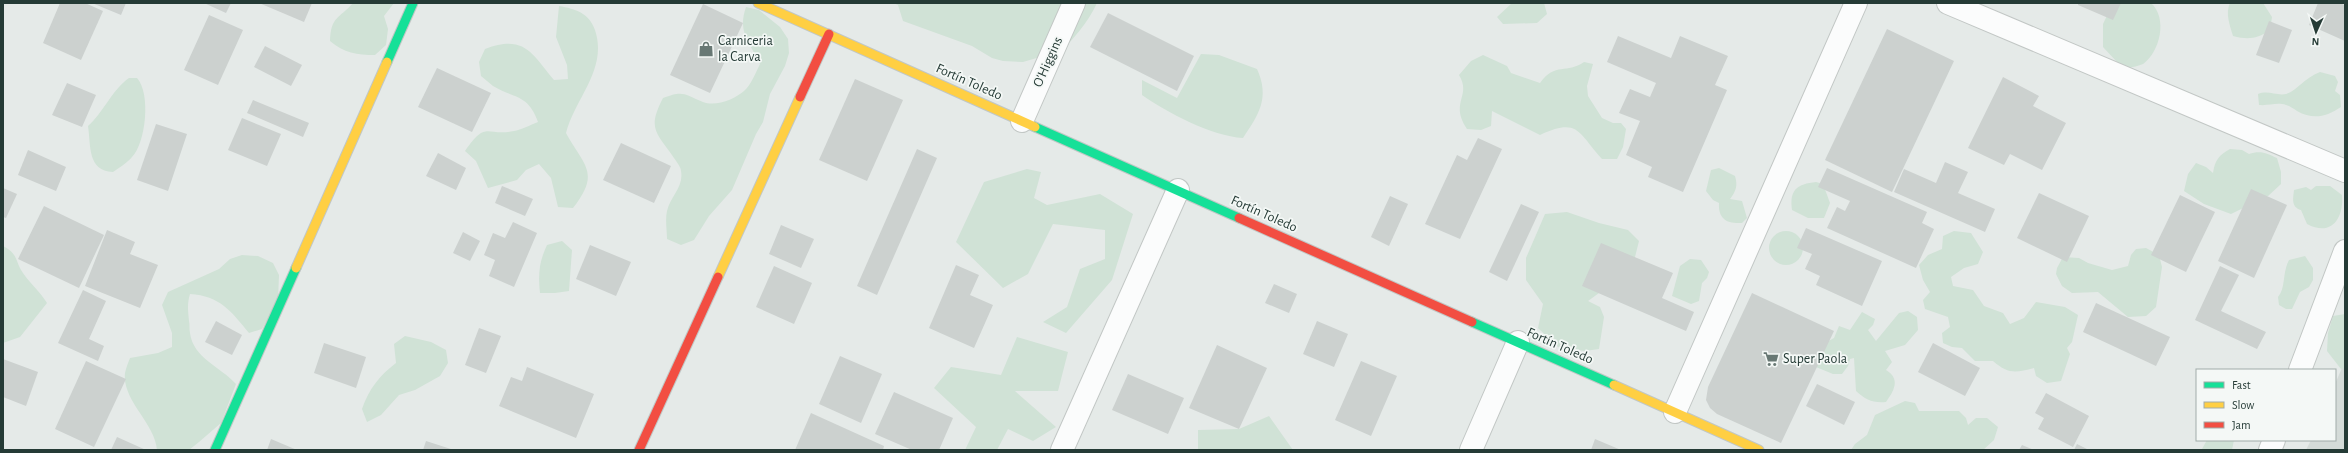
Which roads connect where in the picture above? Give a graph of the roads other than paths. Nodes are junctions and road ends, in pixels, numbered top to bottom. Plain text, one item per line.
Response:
1 (413, 3) edge
2 (758, 3) edge
3 (1074, 3) edge
4 (1856, 3) edge
5 (1948, 3) edge
6 (829, 34) junction
7 (1022, 121) junction
8 (2345, 171) edge
9 (1178, 190) junction
10 (2345, 251) edge
11 (1518, 342) junction
12 (2300, 369) edge
13 (1675, 412) junction
14 (215, 450) edge
15 (639, 450) edge
16 (1062, 450) edge
17 (1471, 450) edge
18 (1759, 450) edge

1 - 14 street
2 - 6 street, Fortín Toledo
3 - 7 street, O'Higgins
4 - 13 street
5 - 8 street
6 - 7 street, Fortín Toledo
6 - 15 street
7 - 9 street, Fortín Toledo
9 - 11 street, Fortín Toledo
9 - 16 street
10 - 12 street
11 - 13 street, Fortín Toledo
11 - 17 street
13 - 18 street, Fortín Toledo

